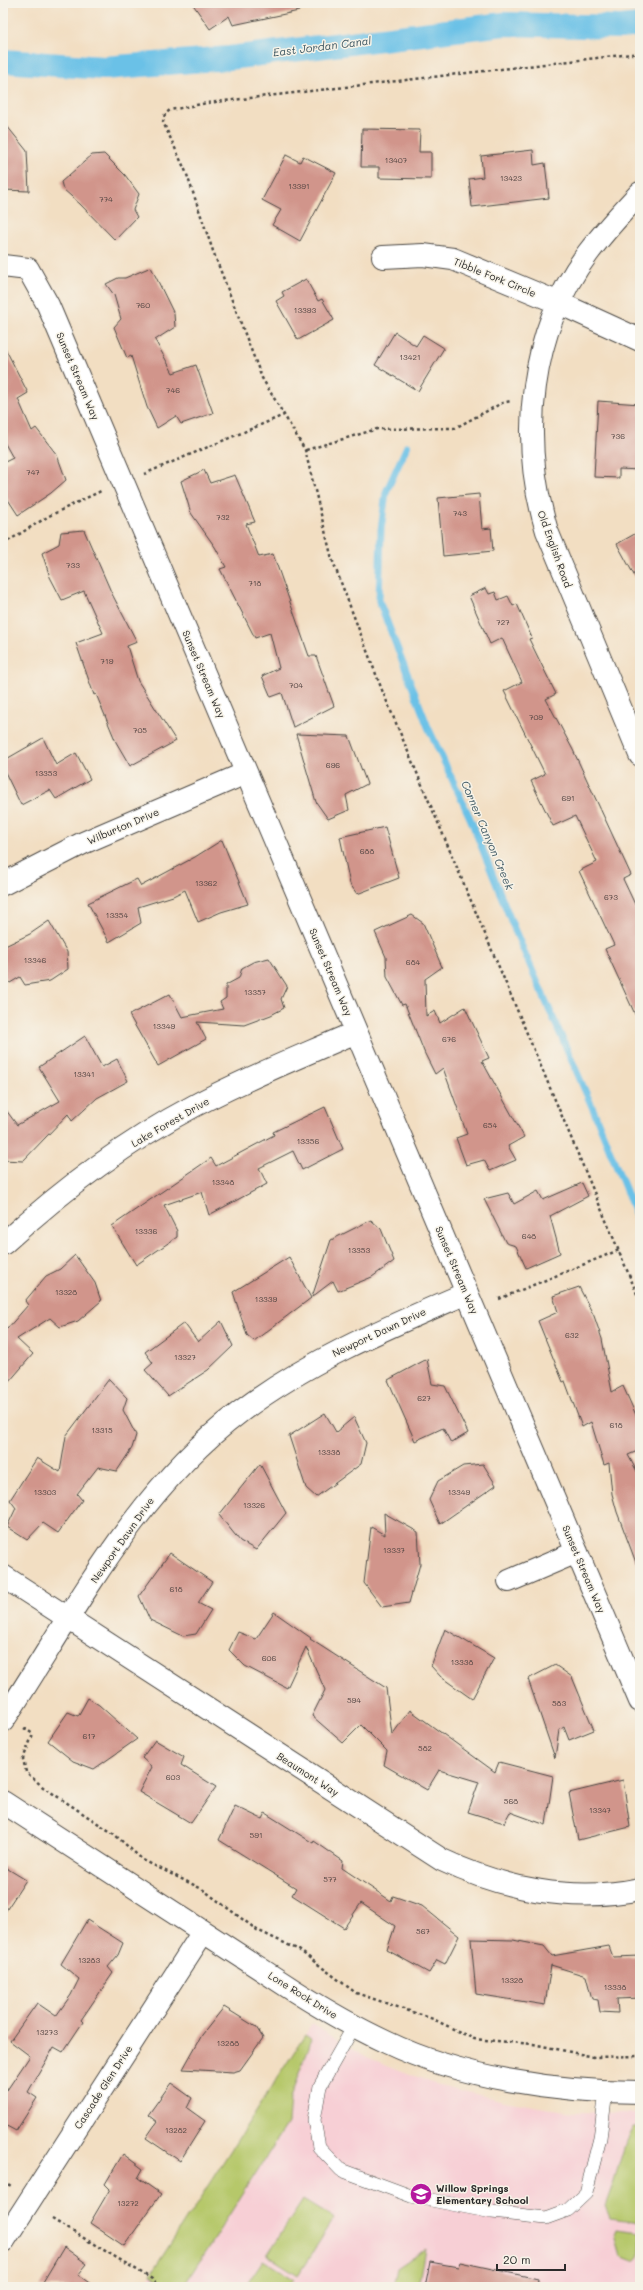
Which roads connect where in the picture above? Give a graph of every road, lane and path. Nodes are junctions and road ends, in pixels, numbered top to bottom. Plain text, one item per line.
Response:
1 (640, 53) edge
2 (640, 193) edge
3 (382, 257) dead end
4 (3, 266) edge
5 (559, 303) junction
6 (640, 340) edge
7 (533, 399) junction
8 (284, 415) junction
9 (305, 450) junction
10 (142, 475) dead end
11 (105, 490) dead end
12 (3, 544) edge
13 (640, 755) edge
14 (246, 773) junction
15 (3, 884) edge
16 (356, 1032) junction
17 (3, 1244) edge
18 (619, 1250) junction
19 (467, 1293) junction
20 (499, 1300) dead end
21 (640, 1301) edge
22 (577, 1552) junction
23 (3, 1576) edge
24 (509, 1581) dead end
25 (69, 1618) junction
26 (640, 1701) edge
27 (3, 1721) edge
28 (25, 1728) dead end
29 (3, 1802) edge
30 (640, 1888) edge
31 (203, 1932) junction
32 (354, 2026) junction
33 (640, 2056) edge
34 (606, 2092) junction
35 (640, 2092) edge
36 (3, 2181) edge
37 (11, 2186) dead end
38 (52, 2219) dead end
39 (3, 2242) edge
40 (158, 2287) edge

1 - 8 path
2 - 5 street, Old English Road
3 - 5 street, Tibble Fork Circle
4 - 14 street, Sunset Stream Way
5 - 6 street, Tibble Fork Circle
5 - 7 street, Old English Road
7 - 9 path
7 - 13 street, Old English Road
8 - 9 path
8 - 10 path
9 - 18 path
11 - 12 path
14 - 15 street, Wilburton Drive
14 - 16 street, Sunset Stream Way
16 - 17 street, Lake Forest Drive
16 - 19 street, Sunset Stream Way
18 - 20 path
18 - 21 path
19 - 22 street, Sunset Stream Way
19 - 25 street, Newport Dawn Drive
22 - 24 street
22 - 26 street, Sunset Stream Way
23 - 25 street, Beaumont Way
25 - 27 street, Newport Dawn Drive
25 - 30 street, Beaumont Way
28 - 33 path
29 - 31 street, Lone Rock Drive
31 - 32 street, Lone Rock Drive
31 - 39 street, Cascade Glen Drive
32 - 34 street, Lone Rock Drive
32 - 34 lane
34 - 35 street, Lone Rock Drive
36 - 37 path
38 - 40 path

